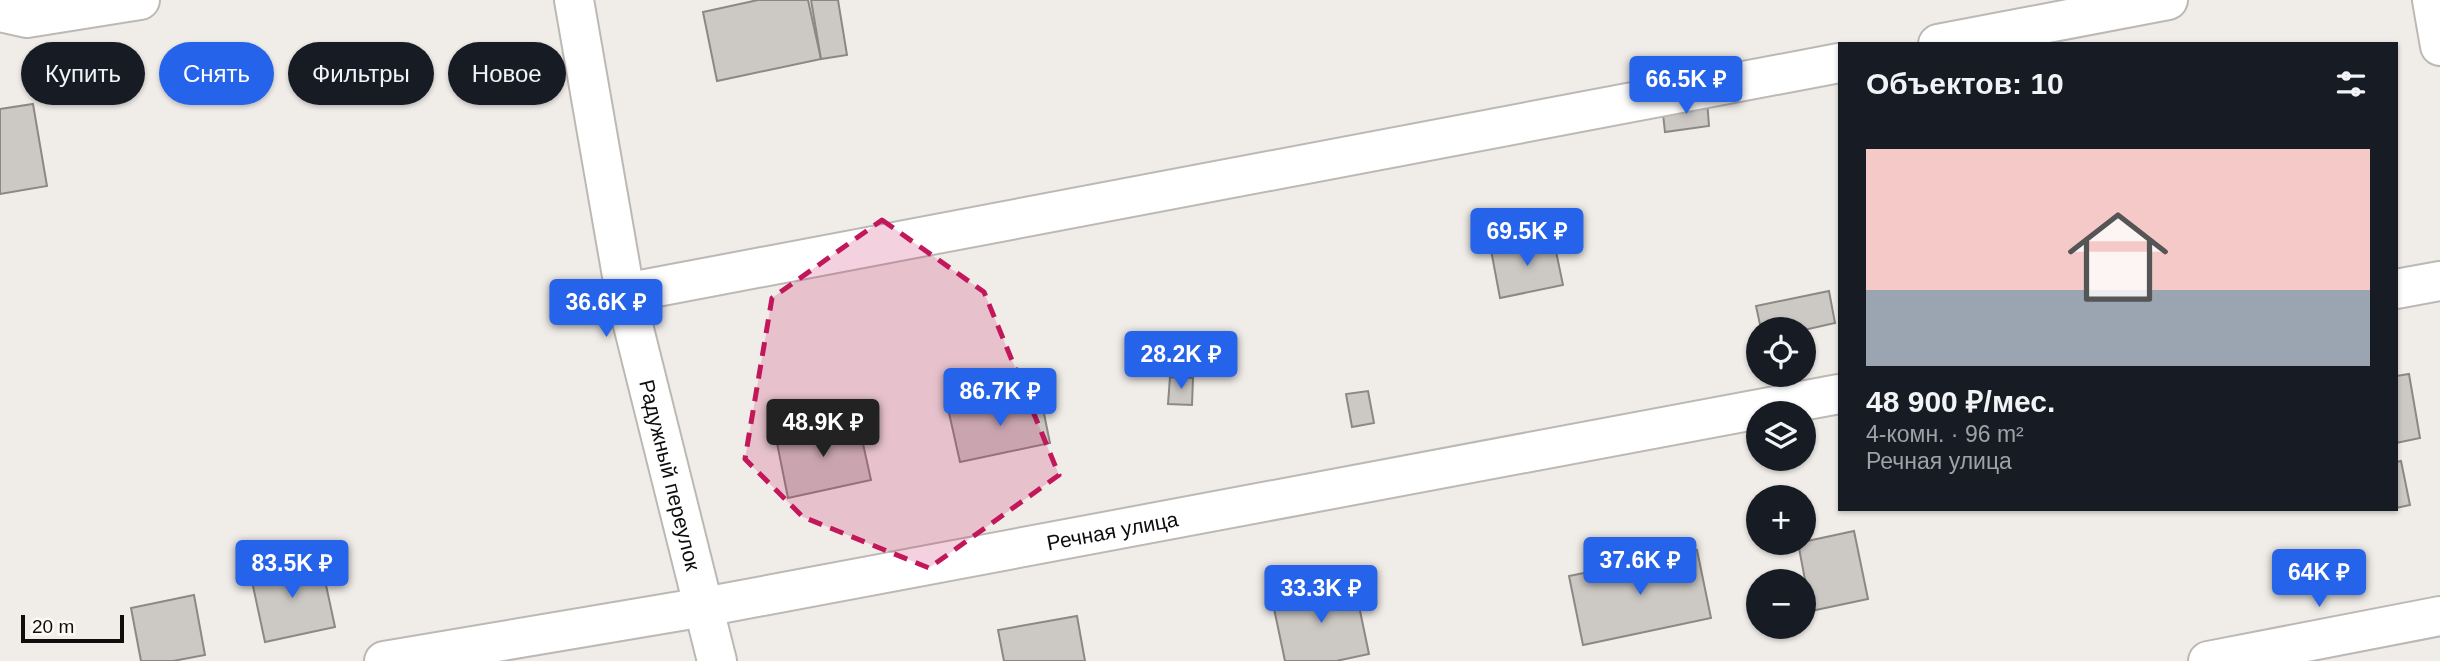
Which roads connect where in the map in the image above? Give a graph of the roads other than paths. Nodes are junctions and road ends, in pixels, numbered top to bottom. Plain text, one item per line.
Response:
1 (140, 0) edge
2 (573, 0) edge
3 (2168, 0) edge
4 (2432, 0) edge
5 (0, 12) edge
6 (1948, 42) edge
7 (2440, 46) edge
8 (1838, 62) edge
9 (2440, 281) edge
10 (2398, 289) edge
11 (625, 293) junction
12 (1838, 394) edge
13 (704, 607) junction
14 (2440, 616) edge
15 (384, 661) edge
16 (717, 661) edge
17 (2208, 661) edge

1 - 5 street
2 - 11 street, Радужный переулок
3 - 6 street
4 - 7 street
8 - 11 street
9 - 10 street
11 - 13 street, Радужный переулок
12 - 13 street, Речная улица
13 - 15 street, Речная улица
13 - 16 street, Радужный переулок
14 - 17 street

